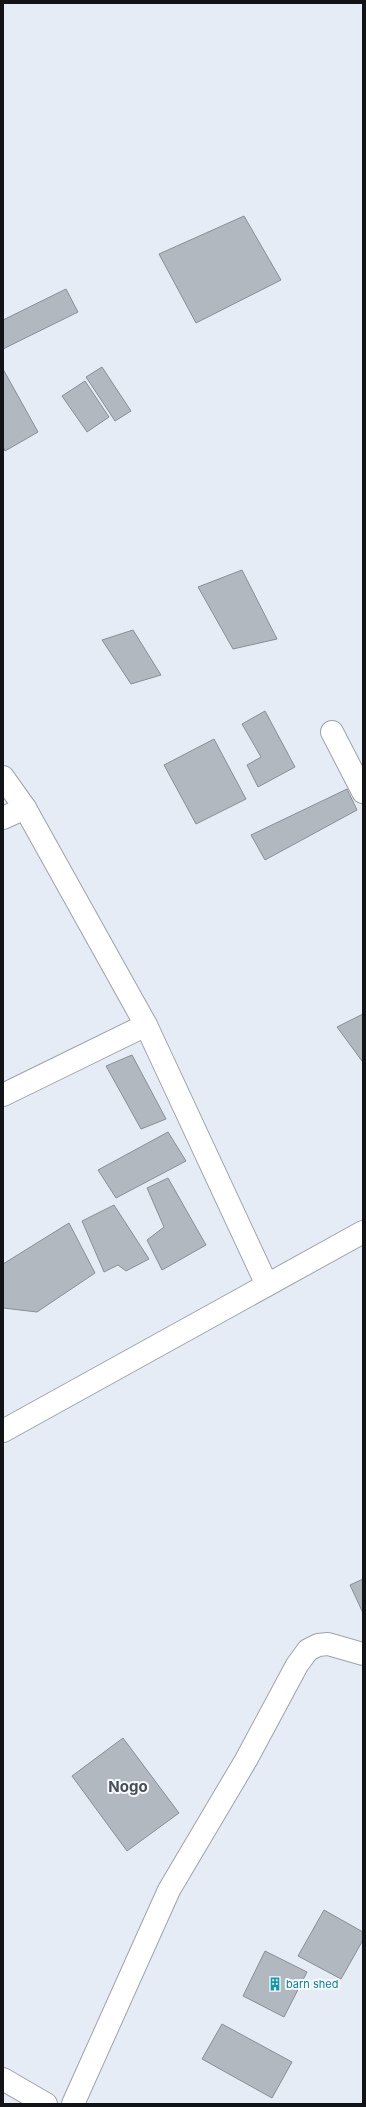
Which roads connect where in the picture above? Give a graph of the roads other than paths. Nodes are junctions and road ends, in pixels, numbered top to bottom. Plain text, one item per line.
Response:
1 (332, 732) dead end
2 (3, 777) edge
3 (363, 792) edge
4 (25, 808) junction
5 (3, 818) edge
6 (146, 1025) junction
7 (3, 1095) edge
8 (363, 1232) edge
9 (267, 1285) junction
10 (3, 1431) edge
11 (363, 1654) edge
12 (3, 2079) edge
13 (46, 2104) edge
14 (73, 2104) edge

1 - 3 street
2 - 4 street
4 - 5 street
4 - 6 street
6 - 7 street
6 - 9 street
8 - 9 street
9 - 10 street
11 - 14 street
12 - 13 street

